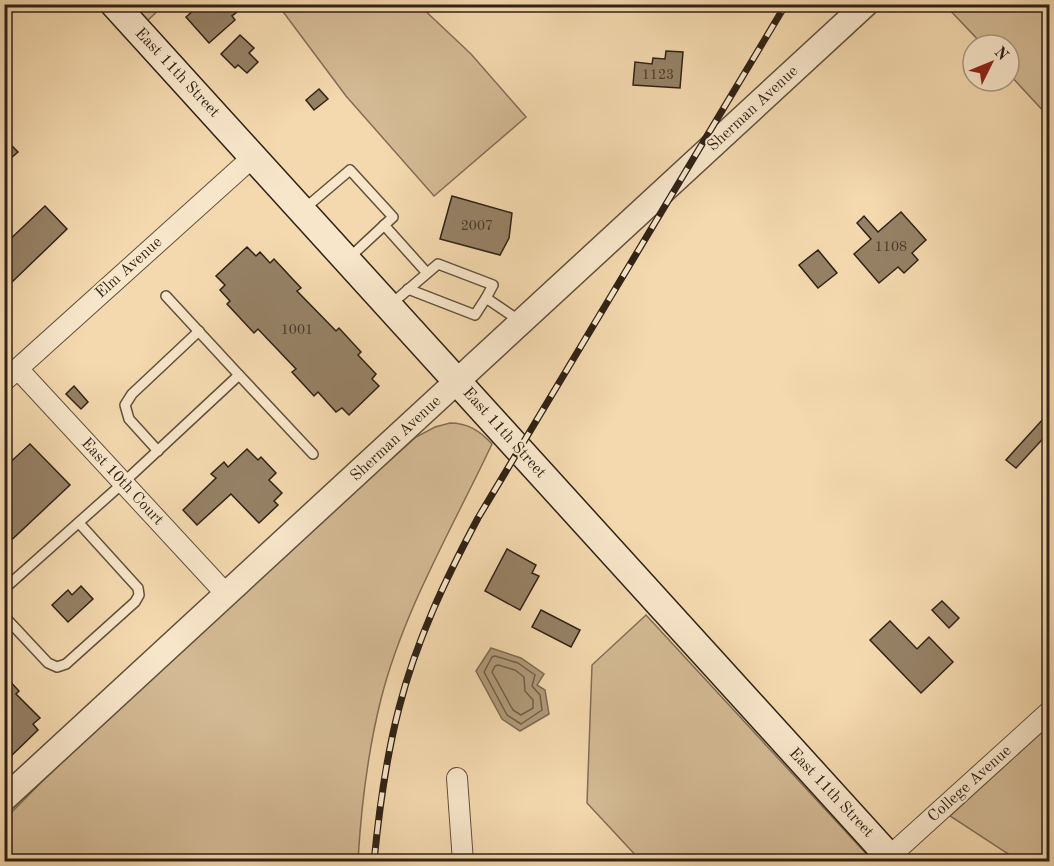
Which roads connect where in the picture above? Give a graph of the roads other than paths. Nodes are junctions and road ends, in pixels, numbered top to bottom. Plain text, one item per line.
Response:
1 (114, 4) edge
2 (866, 4) edge
3 (254, 156) junction
4 (302, 210) junction
5 (384, 225) junction
6 (347, 260) junction
7 (427, 273) junction
8 (166, 296) dead end
9 (398, 298) junction
10 (486, 298) junction
11 (522, 322) junction
12 (199, 331) junction
13 (11, 375) edge
14 (239, 375) junction
15 (458, 382) junction
16 (158, 451) junction
17 (313, 454) dead end
18 (123, 483) junction
19 (79, 523) junction
20 (4, 590) edge
21 (227, 595) junction
22 (4, 616) edge
23 (1050, 711) edge
24 (457, 778) dead end
25 (4, 799) edge
26 (892, 859) edge
27 (463, 861) edge

1 - 3 main road, East 11th Street
2 - 11 street, Sherman Avenue
3 - 4 main road, East 11th Street
3 - 13 street, Elm Avenue
4 - 5 lane
4 - 6 main road, East 11th Street
5 - 6 lane
5 - 7 lane
6 - 9 main road, East 11th Street
7 - 9 lane
7 - 10 lane
8 - 12 lane
9 - 10 lane
9 - 15 main road, East 11th Street
10 - 11 lane
11 - 15 street, Sherman Avenue
12 - 14 lane
12 - 16 lane
13 - 18 street, East 10th Court
14 - 16 lane
14 - 17 lane
15 - 21 street, Sherman Avenue
15 - 26 main road, East 11th Street
16 - 18 lane
18 - 19 lane
18 - 21 street, East 10th Court
19 - 20 lane
19 - 22 lane
21 - 25 street, Sherman Avenue
23 - 26 street, College Avenue
24 - 27 street

